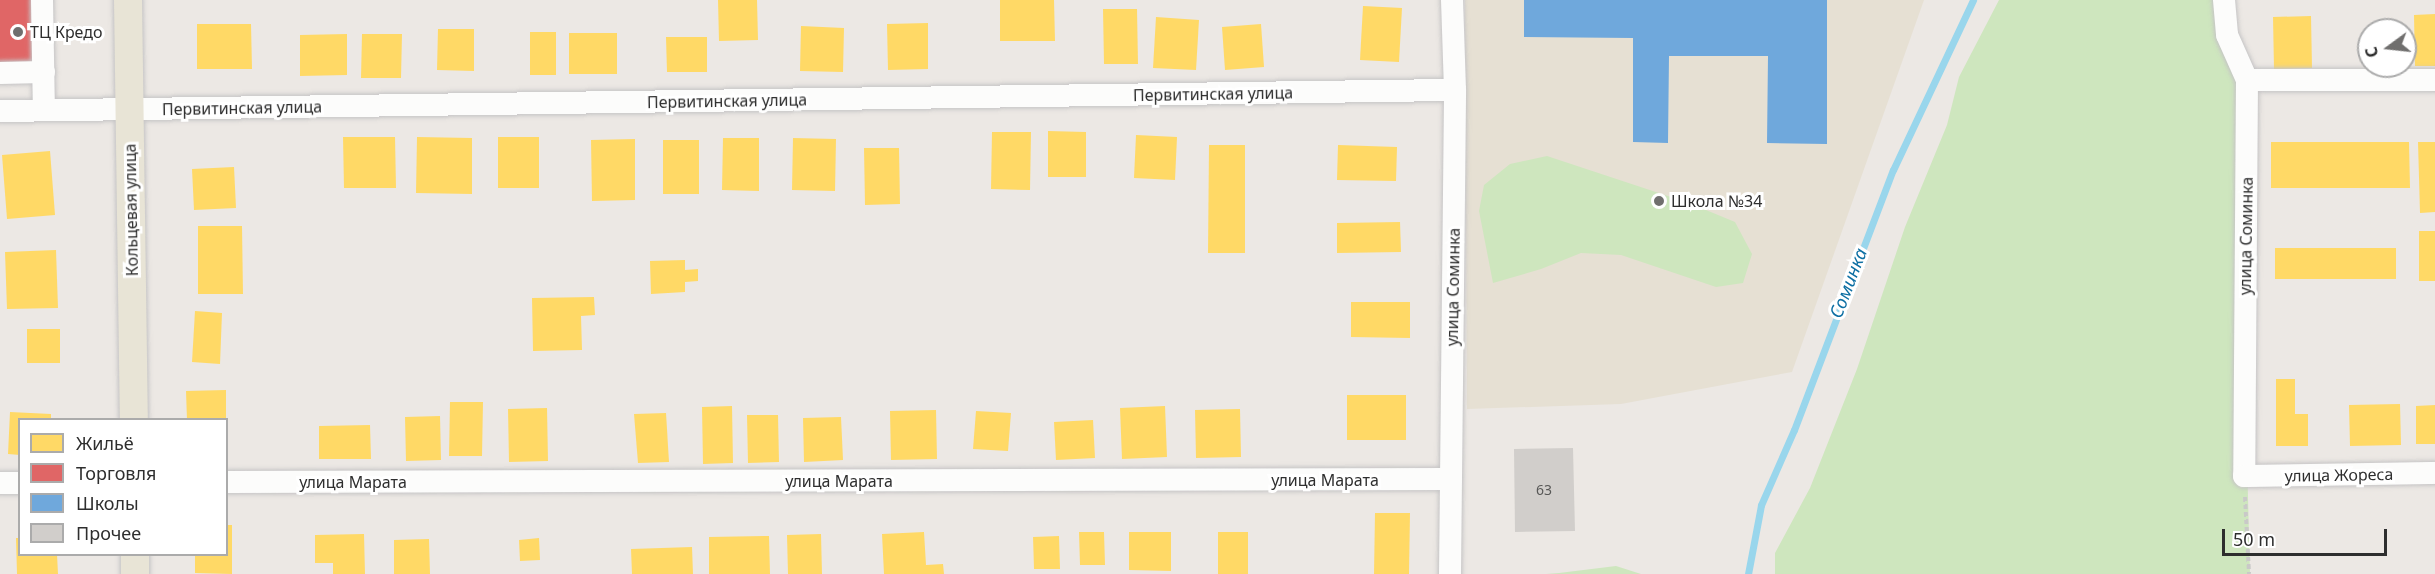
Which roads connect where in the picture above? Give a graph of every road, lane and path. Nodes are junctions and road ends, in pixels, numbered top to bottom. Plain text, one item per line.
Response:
1 (42, 0) edge
2 (128, 0) edge
3 (1452, 0) edge
4 (2224, 0) edge
5 (44, 72) junction
6 (0, 73) edge
7 (2247, 80) junction
8 (2435, 80) edge
9 (1455, 90) junction
10 (130, 109) junction
11 (44, 110) junction
12 (0, 111) edge
13 (134, 418) edge
14 (2435, 473) edge
15 (2244, 476) junction
16 (1451, 479) junction
17 (228, 482) edge
18 (0, 483) edge
19 (18, 483) edge
20 (135, 556) edge
21 (135, 574) edge
22 (1450, 574) edge
23 (2249, 574) edge

1 - 5 street
2 - 10 main road, Кольцевая улица
3 - 9 street, улица Соминка
4 - 7 street, улица Соминка
5 - 6 street
5 - 11 street
7 - 8 street
7 - 15 street, улица Соминка
9 - 10 street, Первитинская улица
9 - 16 street, улица Соминка
10 - 11 street, Первитинская улица
10 - 13 main road, Кольцевая улица
11 - 12 street, Первитинская улица
14 - 15 street, улица Жореса
15 - 23 path
16 - 17 street, улица Марата
16 - 22 street, улица Соминка
18 - 19 street
20 - 21 main road

